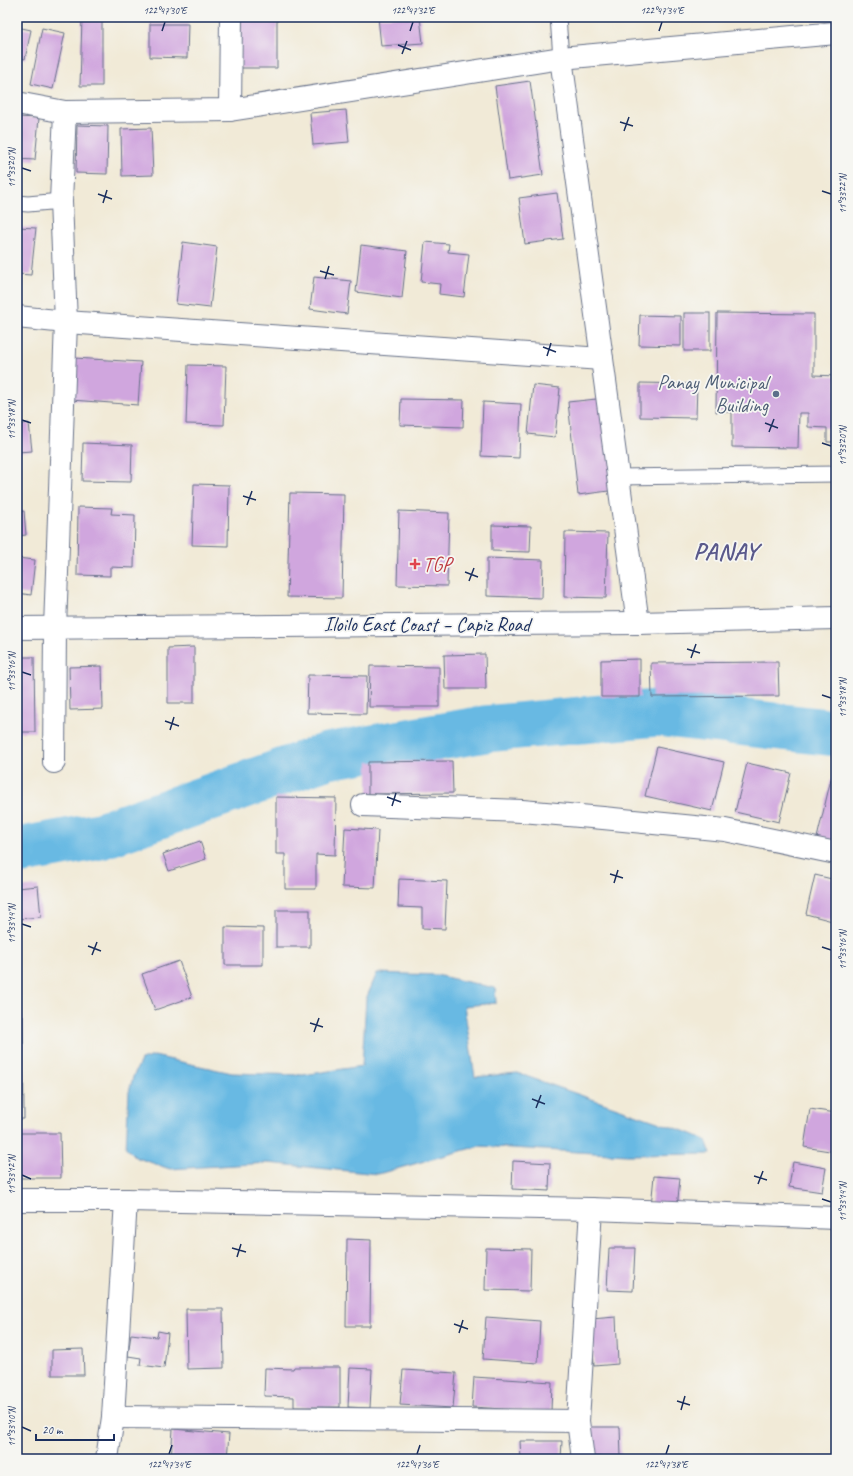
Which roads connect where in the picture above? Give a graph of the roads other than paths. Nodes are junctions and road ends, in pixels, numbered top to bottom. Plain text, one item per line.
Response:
1 (231, 17) edge
2 (558, 17) edge
3 (836, 33) edge
4 (561, 58) junction
5 (17, 103) edge
6 (230, 110) junction
7 (65, 112) junction
8 (61, 202) junction
9 (17, 203) edge
10 (17, 317) edge
11 (66, 322) junction
12 (602, 359) junction
13 (836, 474) edge
14 (618, 477) junction
15 (836, 618) edge
16 (638, 623) junction
17 (17, 628) edge
18 (56, 628) junction
19 (54, 762) dead end
20 (363, 805) dead end
21 (836, 852) edge
22 (17, 1200) edge
23 (126, 1200) junction
24 (590, 1209) junction
25 (836, 1218) edge
26 (113, 1417) junction
27 (578, 1421) junction
28 (107, 1459) edge
29 (583, 1459) edge

1 - 6 street
2 - 4 lane
3 - 4 street
4 - 6 street
4 - 12 street
5 - 7 street
6 - 7 street
7 - 8 street
8 - 9 lane
8 - 11 street
10 - 11 street
11 - 12 street
11 - 18 street
12 - 14 street
13 - 14 lane
14 - 16 street
15 - 16 street, Iloilo East Coast – Capiz Road
16 - 18 street, Iloilo East Coast – Capiz Road
17 - 18 street, Iloilo East Coast – Capiz Road
18 - 19 street
20 - 21 street
22 - 23 street
23 - 24 street
23 - 26 street
24 - 25 street
24 - 27 street
26 - 27 street
26 - 28 street
27 - 29 street

